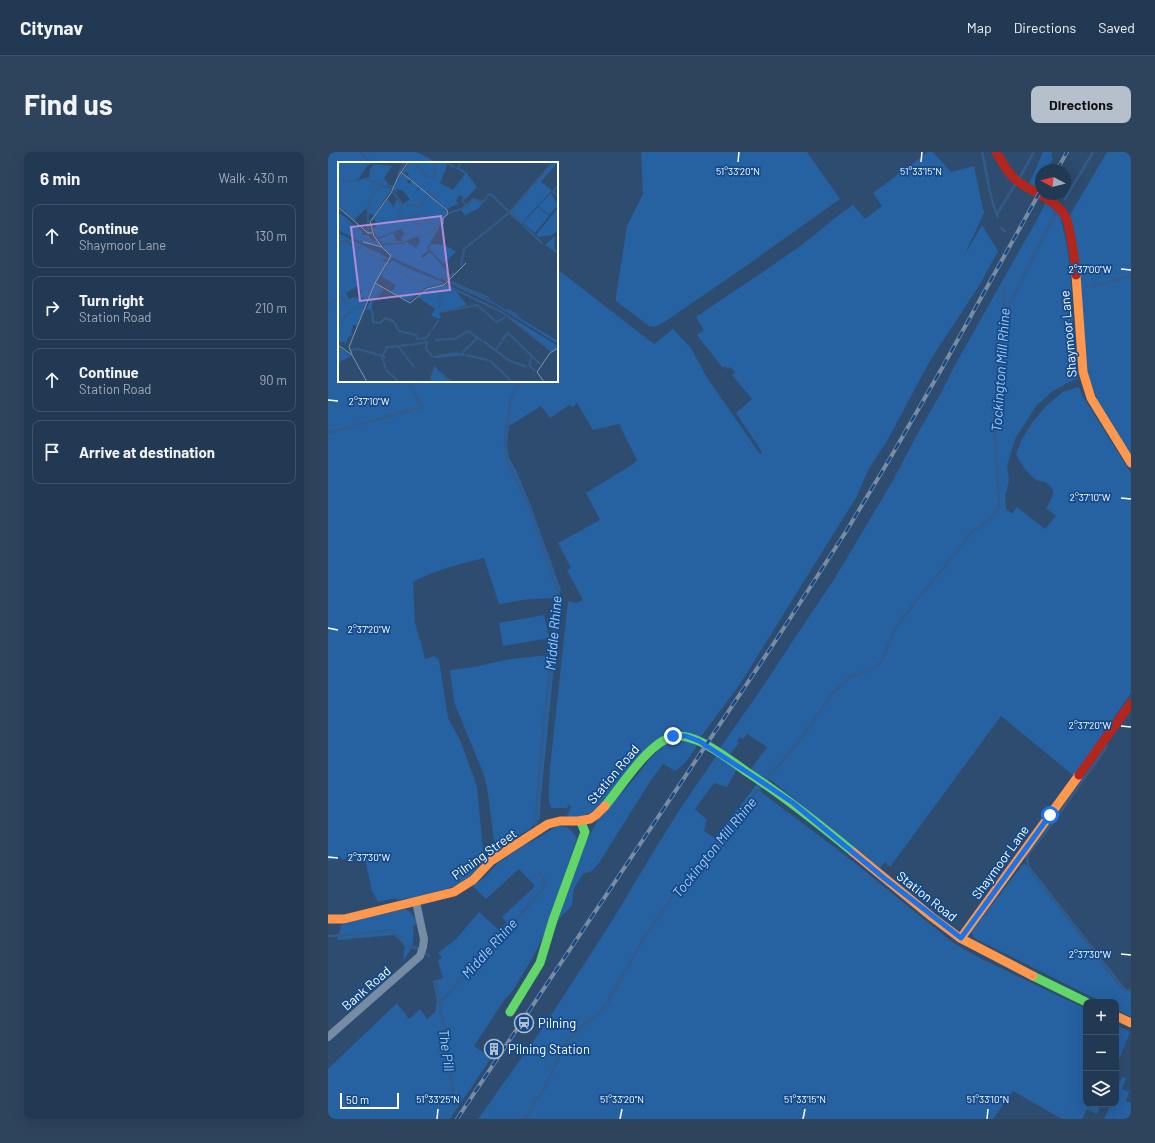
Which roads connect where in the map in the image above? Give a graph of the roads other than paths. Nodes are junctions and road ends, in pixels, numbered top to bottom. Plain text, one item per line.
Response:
1 (996, 152) edge
2 (1131, 463) edge
3 (1131, 703) edge
4 (582, 822) junction
5 (416, 902) junction
6 (328, 919) edge
7 (961, 938) junction
8 (1083, 1001) edge
9 (510, 1012) dead end
10 (1119, 1017) edge
11 (1131, 1023) edge
12 (328, 1037) edge

1 - 2 street, Shaymoor Lane
3 - 7 street, Shaymoor Lane
4 - 5 street, Pilning Street
4 - 7 street, Station Road
4 - 9 street
5 - 6 street, Pilning Street
5 - 12 street, Bank Road
7 - 8 street, Station Road
10 - 11 street

